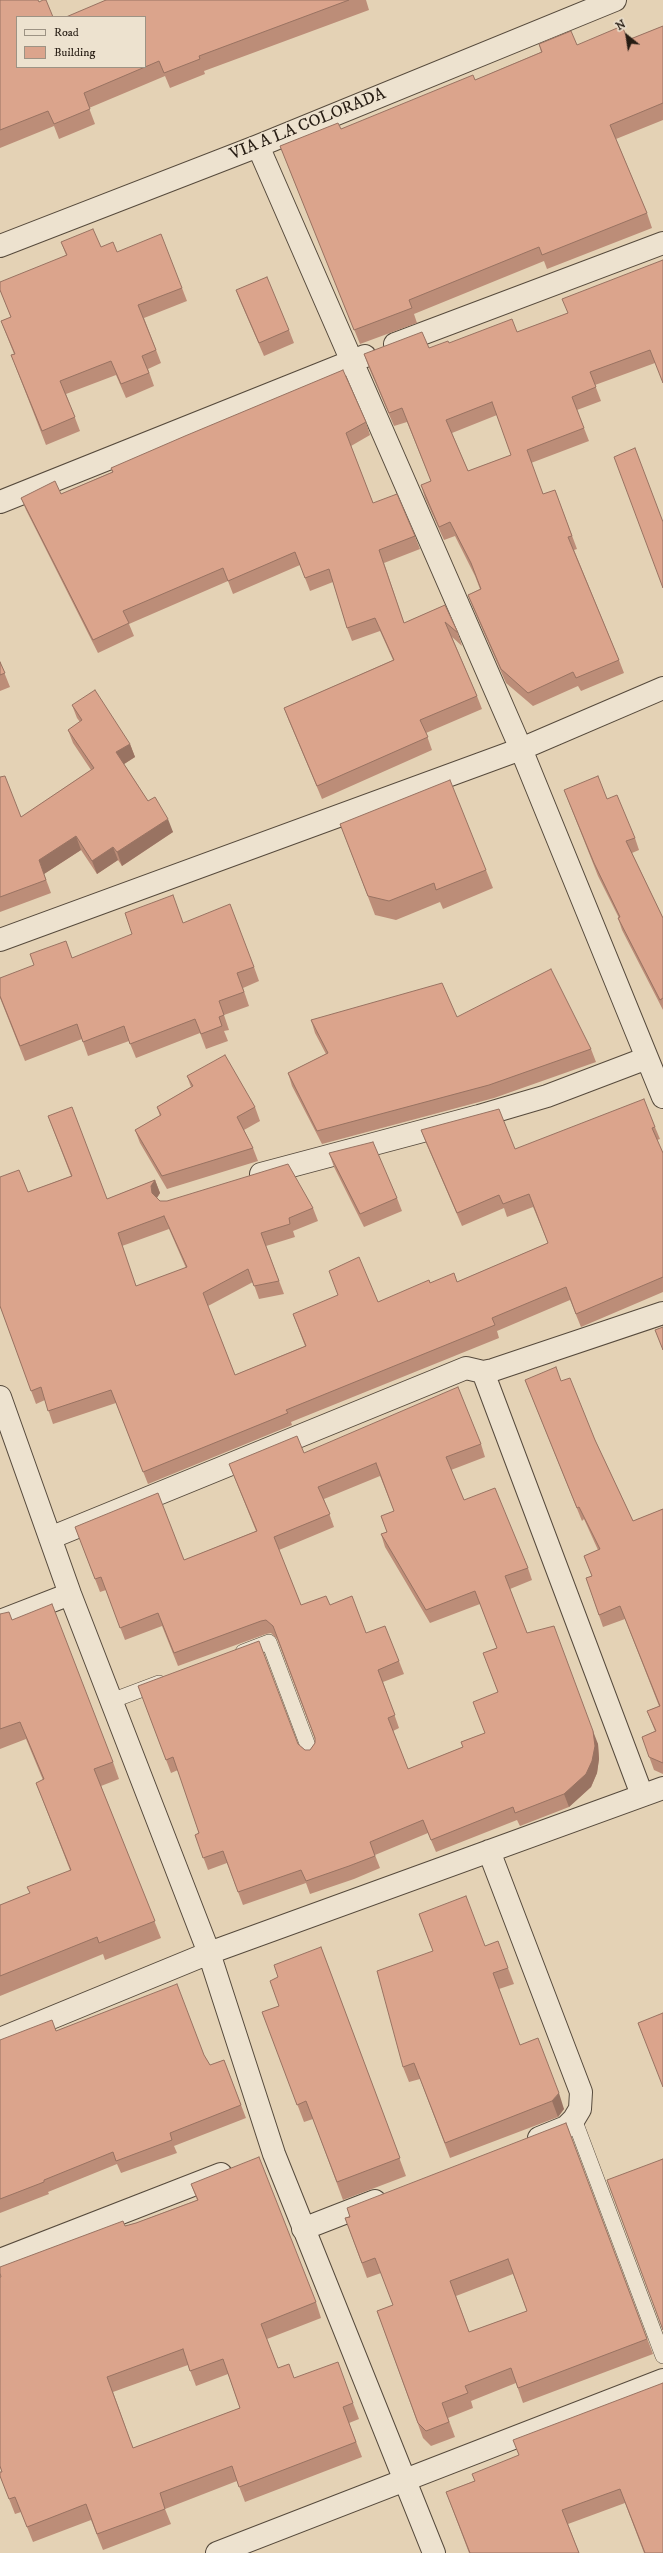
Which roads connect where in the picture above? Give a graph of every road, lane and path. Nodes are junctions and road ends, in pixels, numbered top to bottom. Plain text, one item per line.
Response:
1 (615, 0) edge
2 (258, 146) junction
3 (663, 243) edge
4 (0, 246) edge
5 (351, 361) junction
6 (0, 502) edge
7 (663, 688) edge
8 (521, 749) junction
9 (0, 940) edge
10 (647, 1058) junction
11 (663, 1098) edge
12 (244, 1179) edge
13 (663, 1313) edge
14 (483, 1372) junction
15 (0, 1397) edge
16 (50, 1538) junction
17 (70, 1594) junction
18 (0, 1621) edge
19 (226, 1658) edge
20 (176, 1677) edge
21 (111, 1701) junction
22 (311, 1754) edge
23 (663, 1788) edge
24 (642, 1795) junction
25 (489, 1851) junction
26 (209, 1953) junction
27 (0, 2039) edge
28 (574, 2119) junction
29 (522, 2144) edge
30 (274, 2154) junction
31 (391, 2195) edge
32 (303, 2229) junction
33 (0, 2260) edge
34 (663, 2356) edge
35 (663, 2380) edge
36 (404, 2481) junction
37 (217, 2553) edge
38 (434, 2553) edge

1 - 2 street, VIA A LA COLORADA
2 - 4 street, VIA A LA COLORADA
2 - 5 street
3 - 5 street
5 - 6 street
5 - 8 street
7 - 8 street
8 - 9 street
8 - 10 street
10 - 11 street
10 - 12 street
13 - 14 street
14 - 16 street
14 - 24 street
15 - 16 street
16 - 17 street
17 - 18 street
17 - 21 street
19 - 22 lane
20 - 21 lane
21 - 26 street
23 - 24 street
24 - 25 street
25 - 26 street
25 - 28 street
26 - 27 street
26 - 30 street
28 - 29 street
28 - 34 lane
30 - 32 street
30 - 33 street
31 - 32 street
32 - 36 street
35 - 36 street
36 - 37 street
36 - 38 street

